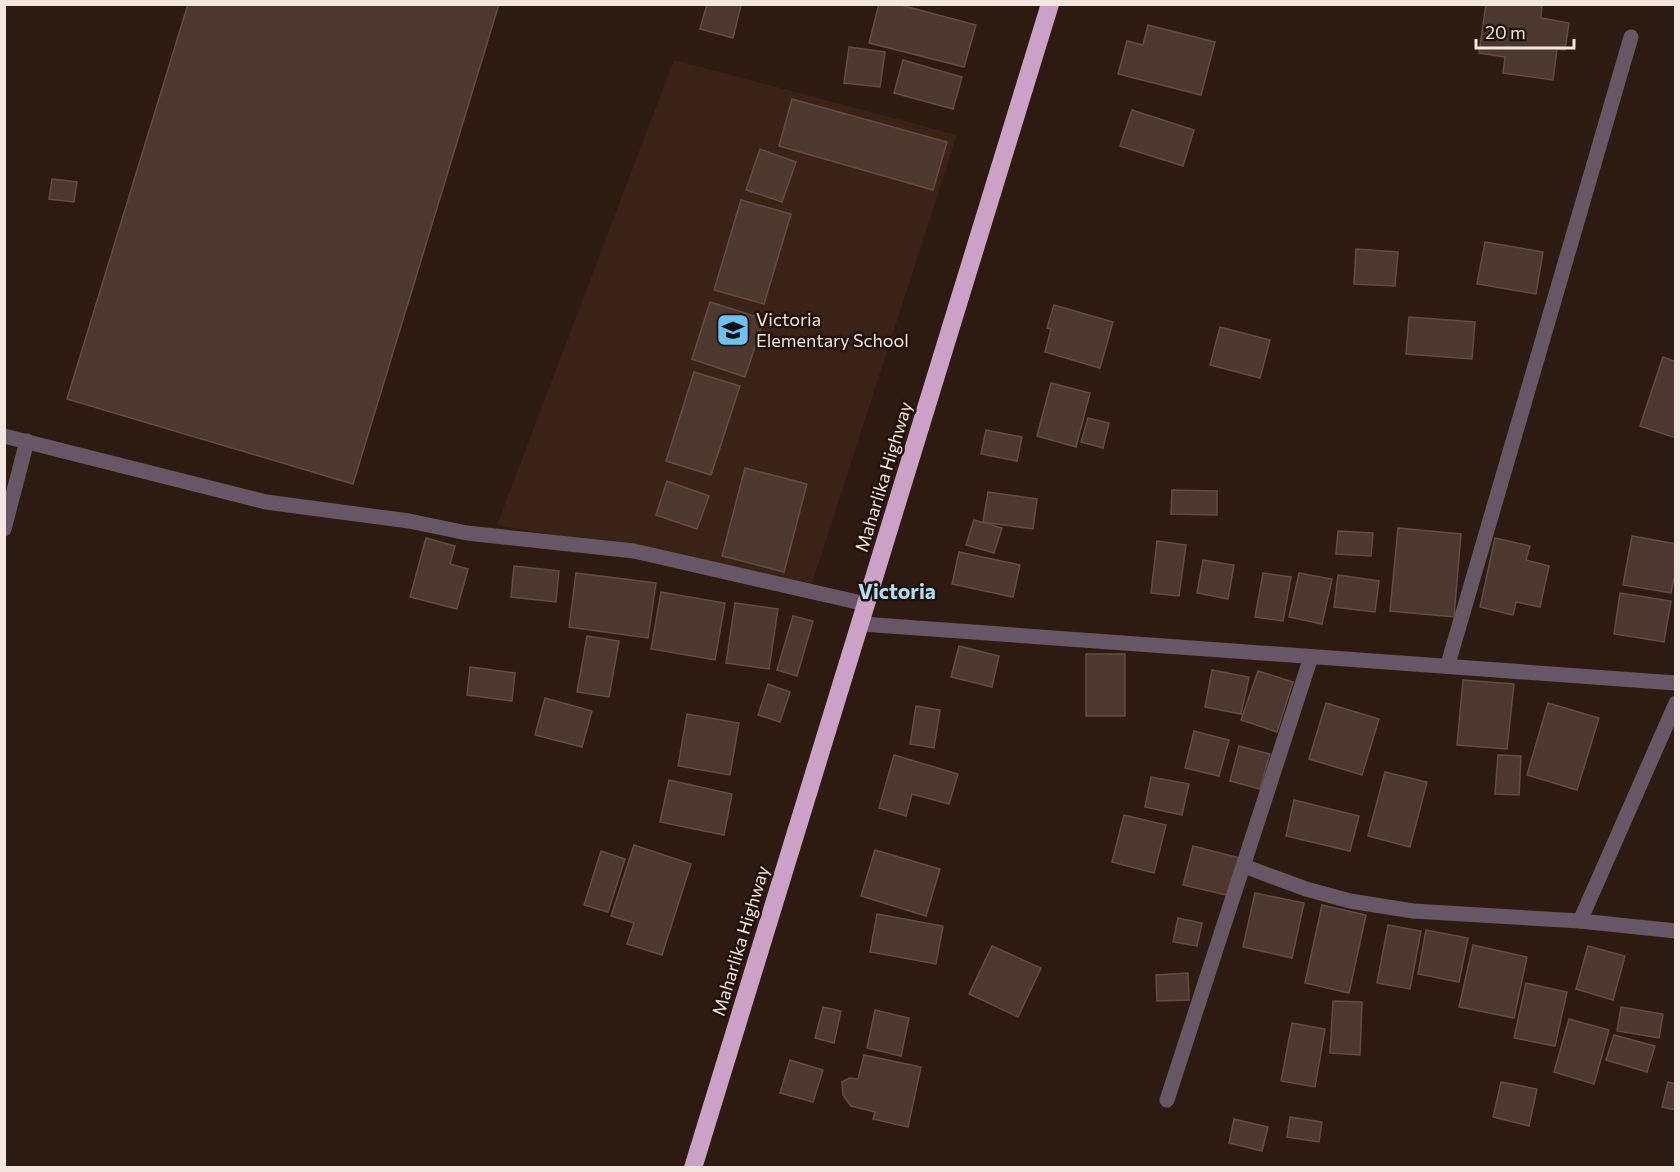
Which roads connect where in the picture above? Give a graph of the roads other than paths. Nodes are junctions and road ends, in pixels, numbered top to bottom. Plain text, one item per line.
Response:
1 (1050, 4) edge
2 (1631, 37) dead end
3 (4, 436) edge
4 (27, 441) junction
5 (4, 529) edge
6 (866, 604) junction
7 (862, 624) junction
8 (1311, 657) junction
9 (1448, 664) junction
10 (1676, 683) edge
11 (1676, 703) edge
12 (1244, 866) junction
13 (1580, 921) junction
14 (1676, 931) edge
15 (1167, 1100) dead end
16 (693, 1167) edge

1 - 6 highway, Maharlika Highway
2 - 9 street
3 - 4 street
4 - 5 street
4 - 6 street
6 - 7 highway, Maharlika Highway
7 - 8 street
7 - 16 highway, Maharlika Highway
8 - 9 street
8 - 12 street
9 - 10 street
11 - 13 street
12 - 13 street
12 - 15 street
13 - 14 street

